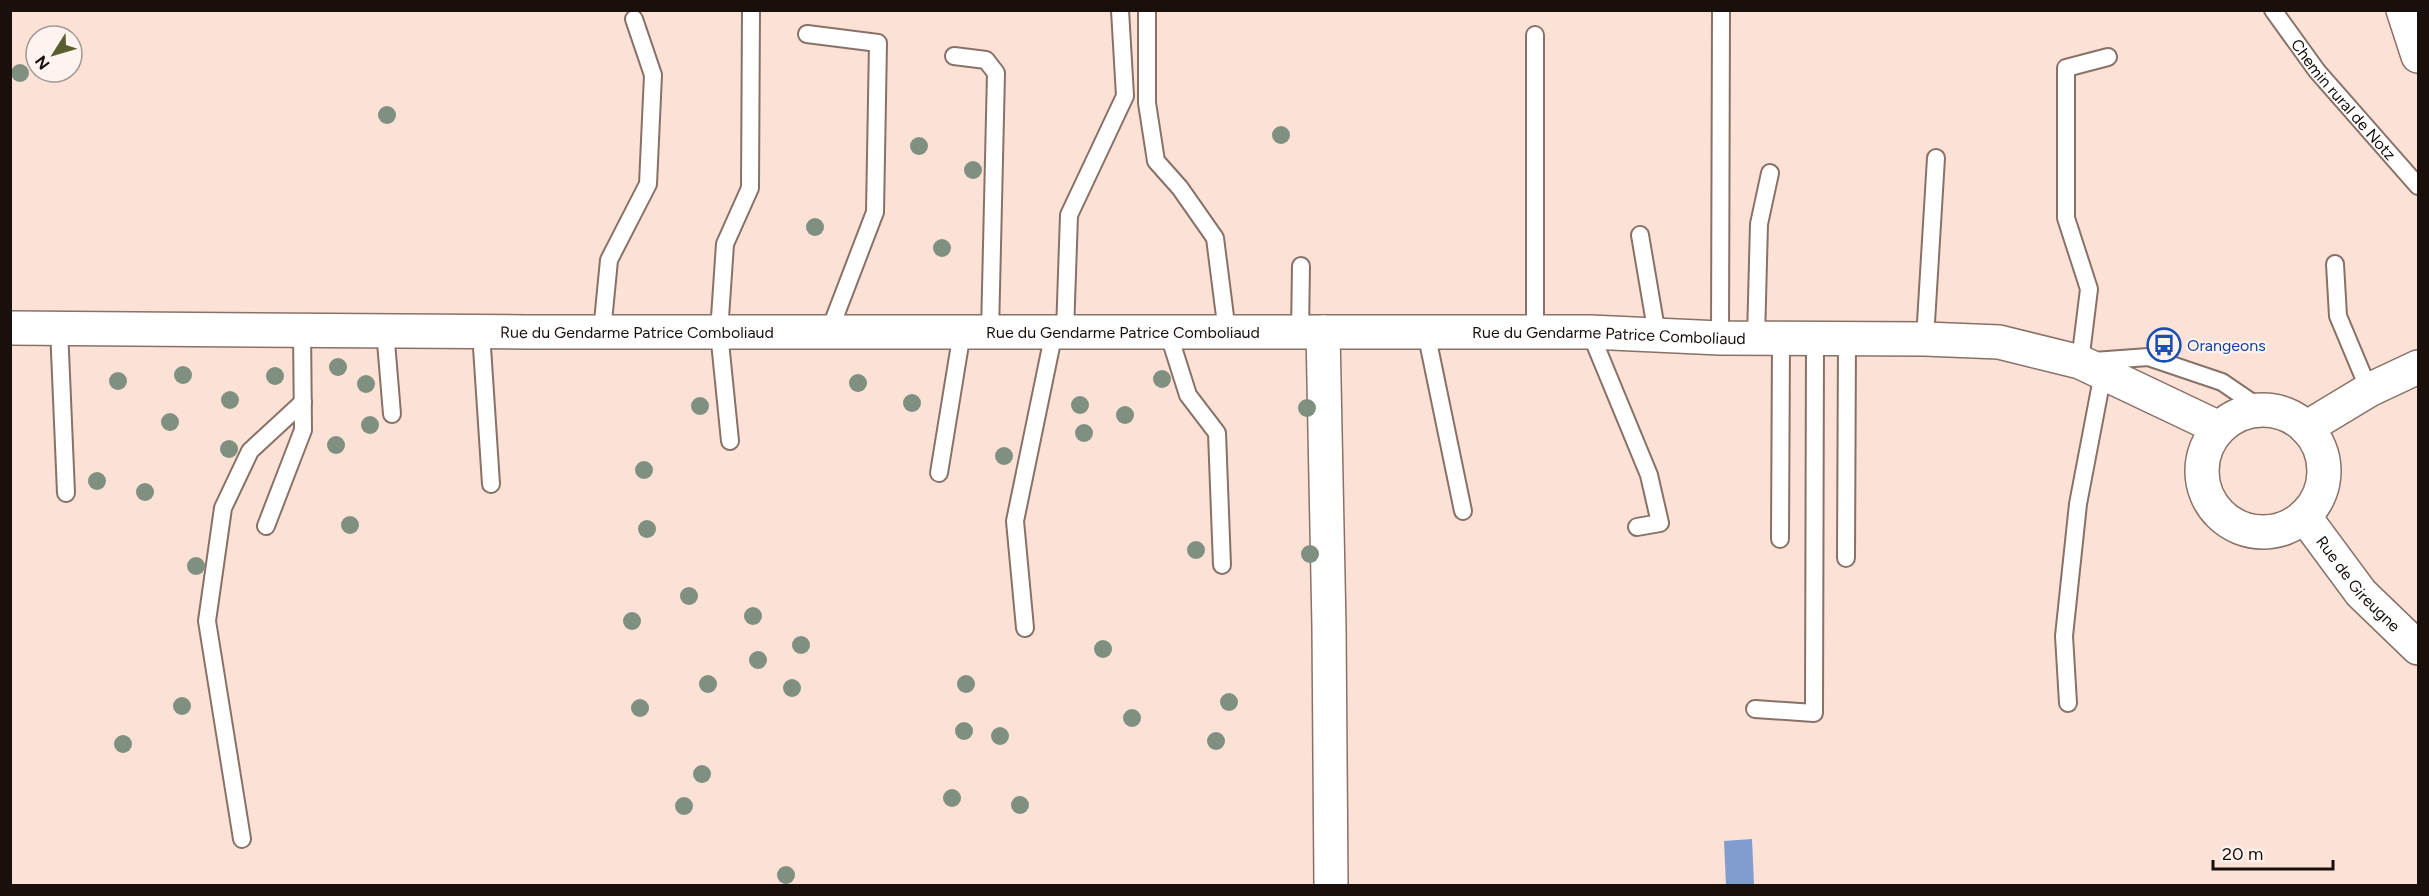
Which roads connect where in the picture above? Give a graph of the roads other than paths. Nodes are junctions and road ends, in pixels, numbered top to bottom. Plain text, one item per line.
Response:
1 (752, 10) edge
2 (1120, 10) edge
3 (1147, 10) edge
4 (1721, 10) edge
5 (2273, 10) edge
6 (2403, 10) edge
7 (634, 19) dead end
8 (807, 34) dead end
9 (1535, 35) dead end
10 (954, 56) dead end
11 (2108, 57) dead end
12 (2418, 57) edge
13 (1936, 158) dead end
14 (1770, 172) dead end
15 (2418, 186) edge
16 (1640, 235) dead end
17 (2335, 264) dead end
18 (1301, 266) dead end
19 (10, 328) edge
20 (59, 328) junction
21 (302, 329) junction
22 (385, 330) junction
23 (481, 332) junction
24 (602, 332) junction
25 (719, 332) junction
26 (829, 332) junction
27 (976, 332) junction
28 (1060, 332) junction
29 (1168, 332) junction
30 (1227, 332) junction
31 (1311, 332) junction
32 (1426, 332) junction
33 (1535, 332) junction
34 (1590, 332) junction
35 (1658, 335) junction
36 (1720, 338) junction
37 (1768, 339) junction
38 (1815, 339) junction
39 (1847, 339) junction
40 (1925, 339) junction
41 (2092, 367) junction
42 (2418, 367) edge
43 (2369, 390) junction
44 (303, 402) junction
45 (2263, 410) junction
46 (392, 414) dead end
47 (2219, 428) junction
48 (2306, 428) junction
49 (730, 441) dead end
50 (939, 473) dead end
51 (491, 484) dead end
52 (66, 493) dead end
53 (1463, 511) dead end
54 (2304, 516) junction
55 (266, 526) dead end
56 (1637, 527) dead end
57 (1780, 539) dead end
58 (1845, 558) dead end
59 (1222, 565) dead end
60 (1025, 628) dead end
61 (2418, 648) edge
62 (2068, 703) dead end
63 (1755, 709) dead end
64 (242, 839) dead end
65 (1330, 885) edge

1 - 25 lane
2 - 28 lane
3 - 30 lane
4 - 36 lane
5 - 15 lane, Chemin rural de Notz
6 - 12 street
7 - 24 lane
8 - 26 lane
9 - 33 lane
10 - 27 lane
11 - 41 lane
13 - 40 lane
14 - 37 lane
16 - 35 lane
17 - 43 lane
18 - 31 lane
19 - 20 street, Rue du Gendarme Patrice Comboliaud
20 - 21 street, Rue du Gendarme Patrice Comboliaud
20 - 52 lane
21 - 22 street, Rue du Gendarme Patrice Comboliaud
21 - 44 lane
22 - 23 street, Rue du Gendarme Patrice Comboliaud
22 - 46 lane
23 - 24 street, Rue du Gendarme Patrice Comboliaud
23 - 51 lane
24 - 25 street, Rue du Gendarme Patrice Comboliaud
25 - 26 street, Rue du Gendarme Patrice Comboliaud
25 - 49 lane
26 - 27 street, Rue du Gendarme Patrice Comboliaud
27 - 28 street, Rue du Gendarme Patrice Comboliaud
27 - 50 lane
28 - 29 street, Rue du Gendarme Patrice Comboliaud
28 - 60 lane
29 - 30 street, Rue du Gendarme Patrice Comboliaud
29 - 59 lane
30 - 31 street, Rue du Gendarme Patrice Comboliaud
31 - 32 street, Rue du Gendarme Patrice Comboliaud
31 - 65 street
32 - 33 street, Rue du Gendarme Patrice Comboliaud
32 - 53 lane
33 - 34 street, Rue du Gendarme Patrice Comboliaud
34 - 35 street, Rue du Gendarme Patrice Comboliaud
34 - 56 lane
35 - 36 street, Rue du Gendarme Patrice Comboliaud
36 - 37 street, Rue du Gendarme Patrice Comboliaud
37 - 38 street, Rue du Gendarme Patrice Comboliaud
37 - 57 lane
38 - 39 street, Rue du Gendarme Patrice Comboliaud
38 - 63 lane
39 - 40 street, Rue du Gendarme Patrice Comboliaud
39 - 58 lane
40 - 41 street, Rue du Gendarme Patrice Comboliaud
41 - 45 lane
41 - 47 street, Rue du Gendarme Patrice Comboliaud
41 - 62 lane
42 - 43 street
43 - 48 street
44 - 55 lane
44 - 64 lane
45 - 47 street
45 - 48 street
47 - 54 street
48 - 54 street
54 - 61 street, Rue de Gireugne

